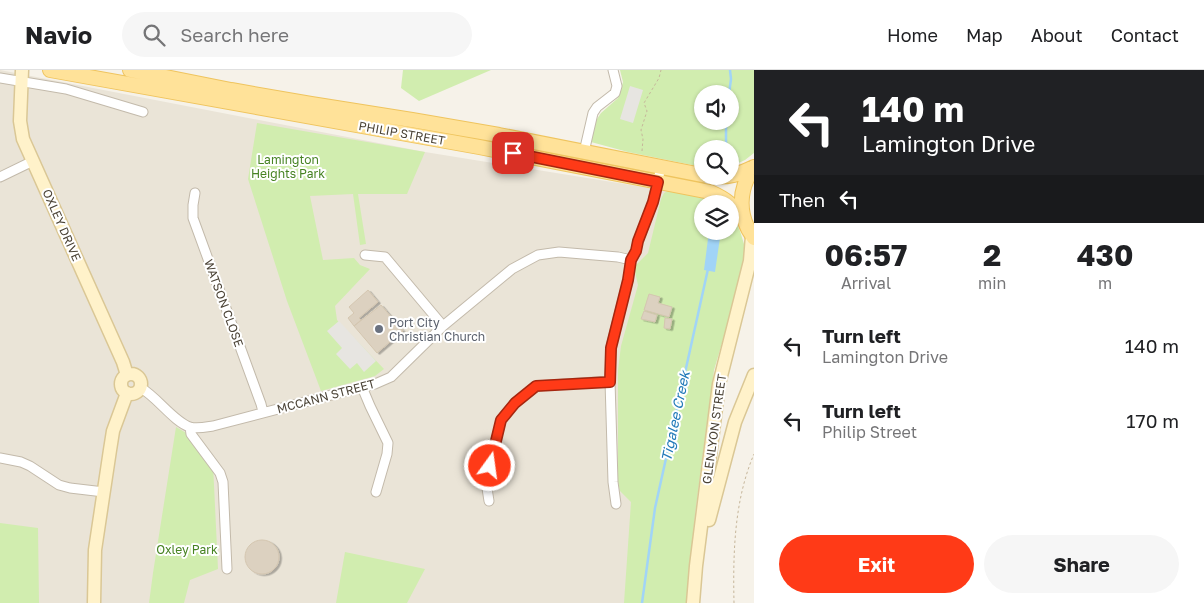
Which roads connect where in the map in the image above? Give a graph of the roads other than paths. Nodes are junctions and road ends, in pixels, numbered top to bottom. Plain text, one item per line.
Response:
1 (50, 70) edge
2 (130, 70) edge
3 (613, 70) edge
4 (21, 76) edge
5 (0, 78) edge
6 (143, 112) dead end
7 (584, 152) junction
8 (33, 161) junction
9 (661, 167) junction
10 (754, 167) edge
11 (694, 173) edge
12 (739, 175) edge
13 (0, 177) edge
14 (658, 182) junction
15 (195, 193) dead end
16 (744, 219) junction
17 (753, 237) edge
18 (365, 255) dead end
19 (631, 260) junction
20 (444, 326) junction
21 (127, 375) junction
22 (754, 375) edge
23 (610, 382) junction
24 (141, 388) junction
25 (362, 388) junction
26 (127, 393) junction
27 (263, 412) junction
28 (190, 427) junction
29 (0, 458) edge
30 (104, 492) junction
31 (376, 492) dead end
32 (489, 501) dead end
33 (616, 504) dead end
34 (696, 566) junction
35 (226, 569) dead end
36 (94, 603) edge
37 (693, 603) edge

1 - 14 main road, PHILIP STREET
2 - 7 main road, PHILIP STREET
3 - 7 street
4 - 5 street
4 - 6 street
4 - 8 street, OXLEY DRIVE
7 - 9 main road, PHILIP STREET
8 - 13 street
8 - 21 street, OXLEY DRIVE
9 - 11 main road, PHILIP STREET
9 - 14 street
10 - 12 main road
10 - 16 main road
14 - 16 main road, PHILIP STREET
14 - 19 street
15 - 27 street, WATSON CLOSE
16 - 17 main road
17 - 34 street, GLENLYON STREET
18 - 20 street
19 - 20 street, MCCANN STREET
19 - 23 street
20 - 25 street, MCCANN STREET
21 - 24 street
21 - 26 street
22 - 34 street, GLENLYON STREET
23 - 32 street
23 - 33 street
24 - 26 street
24 - 28 street
25 - 27 street, MCCANN STREET
25 - 31 street
26 - 30 street
27 - 28 street, MCCANN STREET
28 - 35 street
29 - 30 street
30 - 36 street
34 - 37 street, GLENLYON STREET

